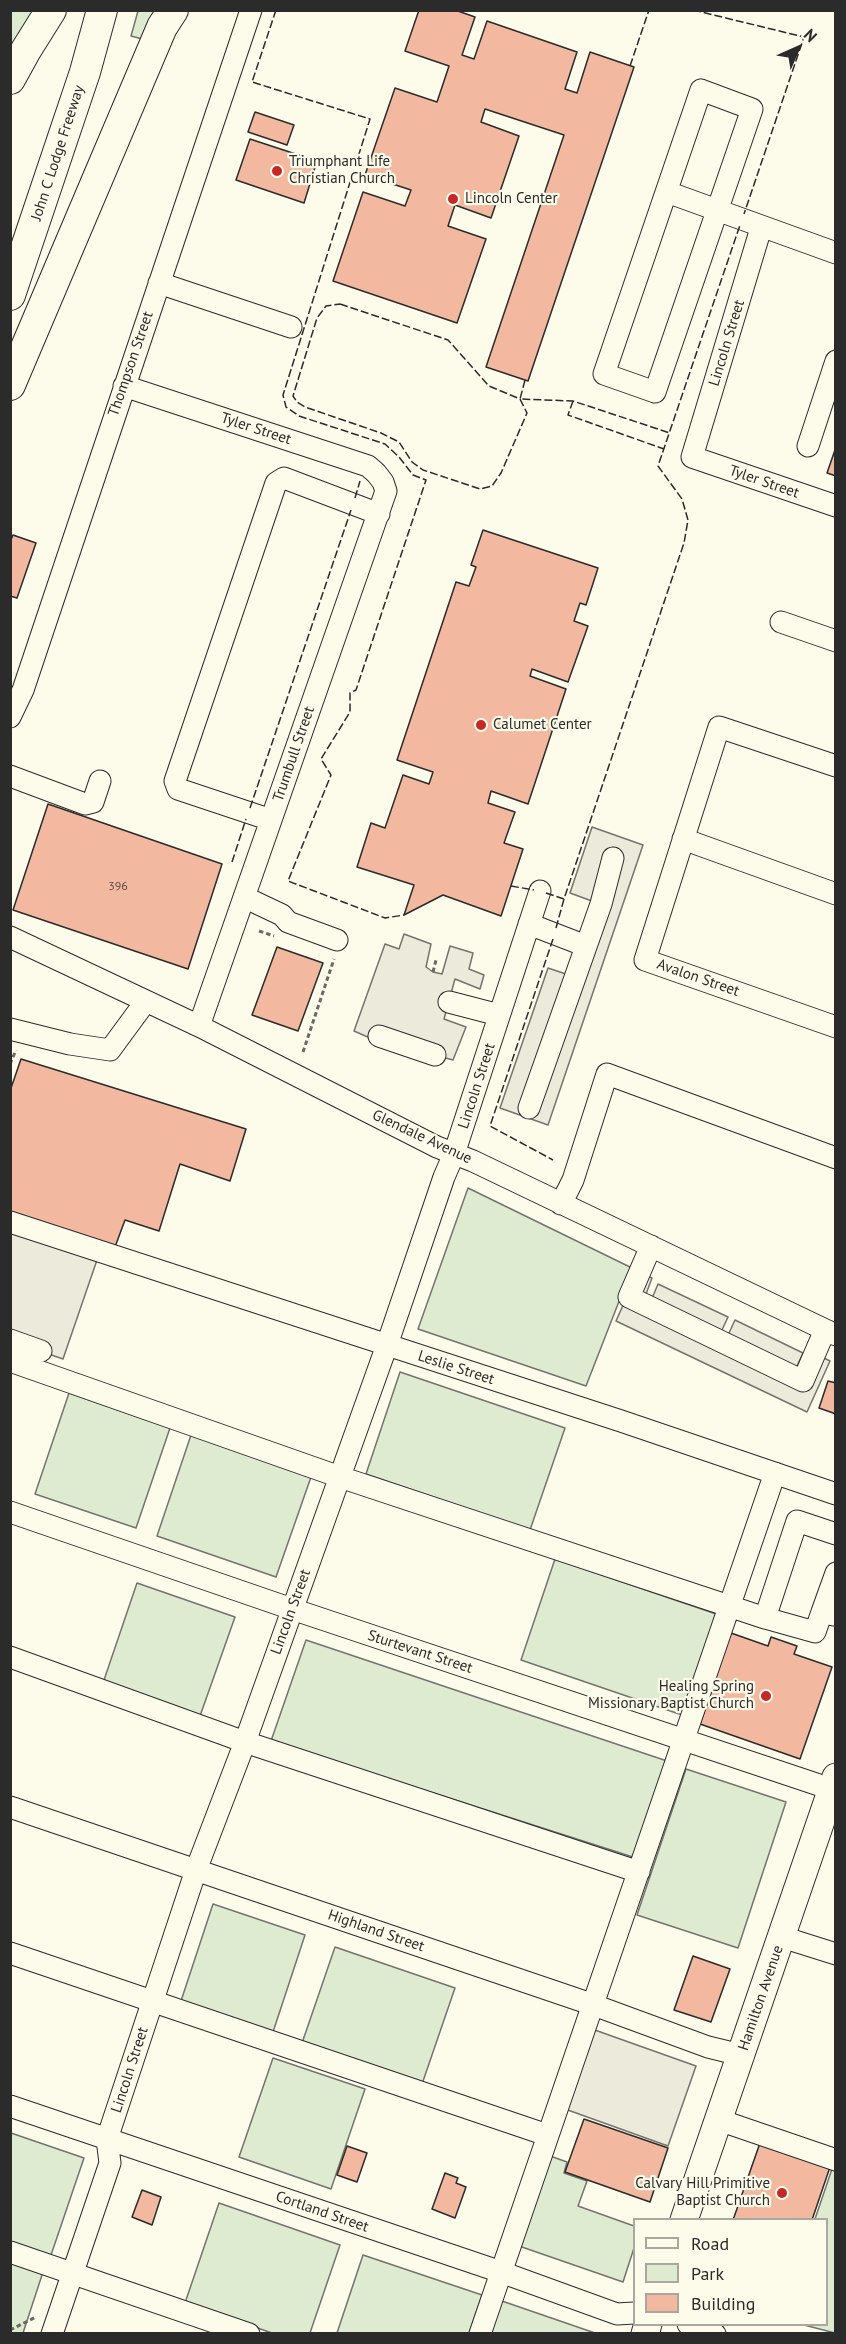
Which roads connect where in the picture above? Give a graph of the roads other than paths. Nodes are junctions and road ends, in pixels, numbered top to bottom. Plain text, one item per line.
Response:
1 (51, 10) edge
2 (102, 10) edge
3 (173, 10) edge
4 (251, 10) edge
5 (10, 79) edge
6 (667, 192) junction
7 (718, 211) junction
8 (761, 228) junction
9 (836, 253) edge
10 (159, 283) junction
11 (10, 295) edge
12 (291, 327) dead end
13 (836, 362) edge
14 (10, 385) edge
15 (124, 386) junction
16 (808, 446) dead end
17 (692, 457) joint
18 (383, 482) joint
19 (836, 506) edge
20 (379, 514) junction
21 (781, 622) dead end
22 (836, 641) edge
23 (10, 717) edge
24 (836, 766) edge
25 (10, 776) edge
26 (100, 782) dead end
27 (271, 820) junction
28 (683, 839) junction
29 (614, 858) dead end
30 (540, 891) dead end
31 (836, 894) edge
32 (244, 897) junction
33 (529, 924) junction
34 (10, 936) edge
35 (586, 946) junction
36 (336, 949) road end
37 (146, 1000) junction
38 (448, 1002) dead end
39 (499, 1015) junction
40 (199, 1026) junction
41 (836, 1027) edge
42 (10, 1029) edge
43 (379, 1036) dead end
44 (435, 1055) dead end
45 (529, 1108) dead end
46 (454, 1154) junction
47 (836, 1158) edge
48 (561, 1203) junction
49 (10, 1222) edge
50 (651, 1246) junction
51 (830, 1332) edge
52 (10, 1340) edge
53 (387, 1345) junction
54 (41, 1351) dead end
55 (10, 1361) edge
56 (775, 1473) junction
57 (340, 1477) junction
58 (836, 1494) edge
59 (10, 1512) edge
60 (836, 1534) edge
61 (836, 1573) edge
62 (730, 1607) junction
63 (292, 1609) junction
64 (829, 1614) edge
65 (765, 1618) junction
66 (10, 1658) edge
67 (685, 1740) junction
68 (245, 1742) junction
69 (833, 1783) edge
70 (10, 1807) edge
71 (196, 1870) junction
72 (639, 1872) junction
73 (782, 1936) junction
74 (10, 1953) edge
75 (836, 1954) edge
76 (153, 2001) junction
77 (591, 2004) junction
78 (741, 2055) junction
79 (10, 2106) edge
80 (719, 2120) junction
81 (547, 2135) junction
82 (107, 2139) junction
83 (836, 2160) edge
84 (685, 2218) edge
85 (10, 2252) edge
86 (501, 2272) junction
87 (73, 2273) junction
88 (633, 2313) edge
89 (691, 2326) edge
90 (52, 2334) edge
91 (249, 2334) edge
92 (480, 2334) edge
93 (715, 2334) edge

1 - 5 highway
2 - 11 highway, John C Lodge Freeway
3 - 14 highway
4 - 10 street, Thompson Street
6 - 7 street
6 - 7 street
6 - 7 street
7 - 8 street
8 - 9 street
8 - 17 street, Lincoln Street
10 - 12 street
10 - 15 street, Thompson Street
13 - 16 street
15 - 18 street, Tyler Street
15 - 23 street, Thompson Street
17 - 19 street, Tyler Street
18 - 20 street, Trumbull Street
20 - 27 street, Trumbull Street
20 - 27 street
21 - 22 street
24 - 28 street
25 - 26 street
27 - 32 street, Trumbull Street
28 - 31 street
28 - 41 street, Avalon Street
29 - 35 street
30 - 33 street, Lincoln Street
32 - 36 street
32 - 40 street, Trumbull Street
33 - 35 street
33 - 39 street, Lincoln Street
34 - 37 street, Glendale Avenue
35 - 45 street
37 - 40 street, Glendale Avenue
37 - 42 street
38 - 39 street
39 - 46 street, Lincoln Street
40 - 46 street, Glendale Avenue
43 - 44 street
46 - 48 street, Glendale Avenue
46 - 53 street, Lincoln Street
47 - 48 street
48 - 50 street, Glendale Avenue
49 - 53 street, Leslie Street
50 - 51 street, Glendale Avenue
50 - 51 street
52 - 54 street
53 - 56 street, Leslie Street
53 - 57 street, Lincoln Street
55 - 57 street
56 - 58 street, Leslie Street
56 - 62 street
57 - 62 street
57 - 63 street, Lincoln Street
59 - 63 street, Sturtevant Street
60 - 65 street
61 - 64 street
62 - 65 street
62 - 67 street
63 - 67 street, Sturtevant Street
63 - 68 street, Lincoln Street
64 - 65 street
66 - 68 street
67 - 69 street, Sturtevant Street
67 - 72 street
68 - 71 street, Lincoln Street
68 - 72 street
69 - 73 main road, Hamilton Avenue
70 - 71 street, Highland Street
71 - 76 street, Lincoln Street
71 - 77 street, Highland Street
72 - 77 street
73 - 75 street
73 - 78 main road, Hamilton Avenue
74 - 76 street
76 - 81 street
76 - 82 street, Lincoln Street
77 - 78 street, Highland Street
77 - 81 street
78 - 80 main road, Hamilton Avenue
79 - 82 street, Cortland Street
80 - 83 street
80 - 84 main road, Hamilton Avenue
81 - 86 street
82 - 86 street, Cortland Street
82 - 87 street, Lincoln Street
85 - 87 street
86 - 88 street, Cortland Street
86 - 92 street
87 - 90 street, Lincoln Street
87 - 91 street
89 - 93 street

